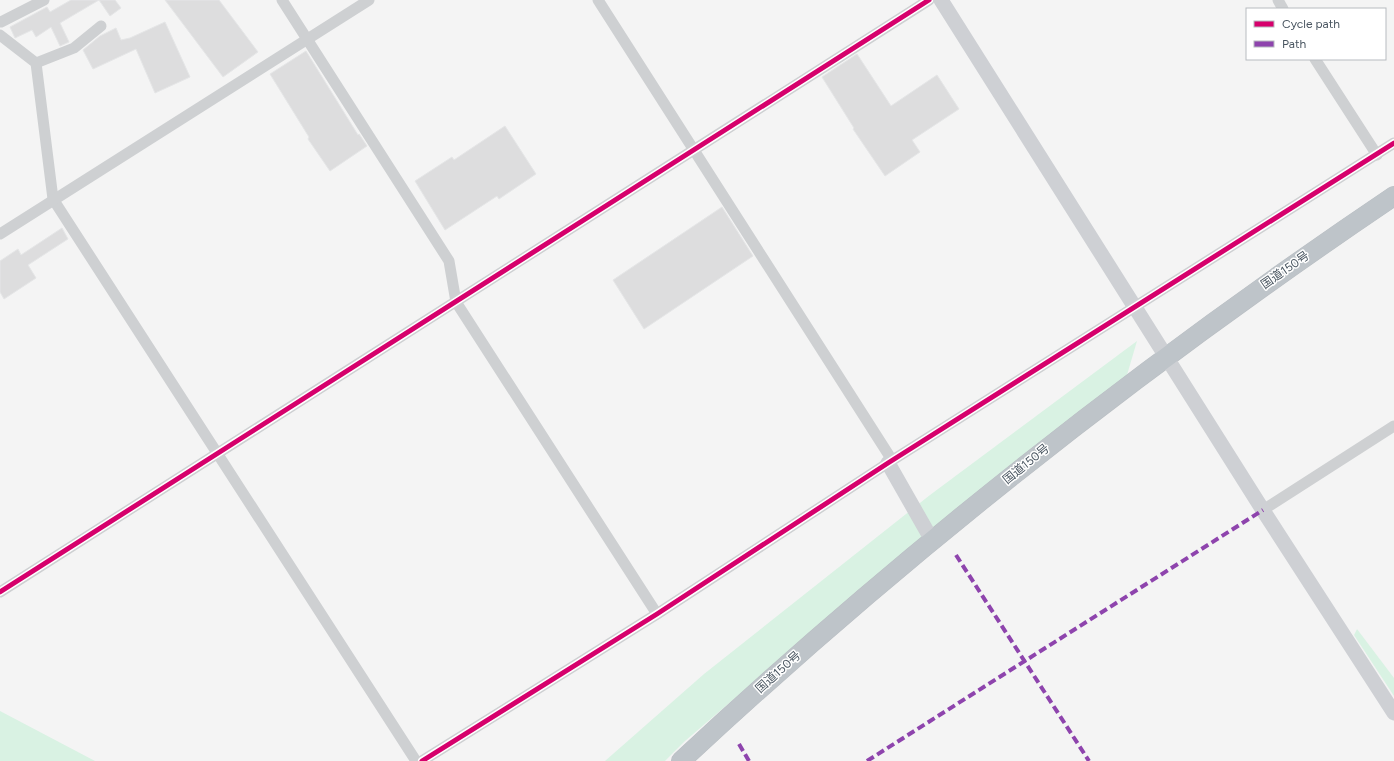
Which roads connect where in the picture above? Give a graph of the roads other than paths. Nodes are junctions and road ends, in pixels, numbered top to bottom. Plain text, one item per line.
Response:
1 (44, 0) edge
2 (282, 0) edge
3 (369, 0) edge
4 (598, 0) edge
5 (929, 0) edge
6 (941, 0) edge
7 (0, 25) edge
8 (101, 26) dead end
9 (0, 35) edge
10 (308, 39) junction
11 (1317, 60) edge
12 (36, 62) junction
13 (1394, 143) edge
14 (694, 150) junction
15 (1377, 155) junction
16 (1394, 196) edge
17 (53, 199) junction
18 (0, 234) edge
19 (456, 302) junction
20 (1136, 307) junction
21 (1166, 357) junction
22 (1394, 426) edge
23 (218, 454) junction
24 (890, 462) junction
25 (1263, 510) junction
26 (933, 542) junction
27 (0, 592) edge
28 (657, 614) junction
29 (1394, 713) edge
30 (416, 761) edge
31 (422, 761) edge
32 (681, 761) edge

1 - 7 street
2 - 10 street
3 - 10 street
4 - 14 street
5 - 14 street
6 - 20 street
8 - 12 street
9 - 12 street
10 - 17 street
10 - 19 street
11 - 15 street
12 - 17 street
13 - 15 street
14 - 19 street
14 - 24 street
15 - 20 street
16 - 21 highway, 国道150号
17 - 18 street
17 - 23 street
19 - 23 street
19 - 28 street
20 - 21 street
20 - 24 street
21 - 25 street
21 - 26 highway, 国道150号
22 - 25 street
23 - 27 street
23 - 30 street
24 - 26 street
24 - 28 street
25 - 29 street
26 - 32 highway, 国道150号
28 - 31 street

